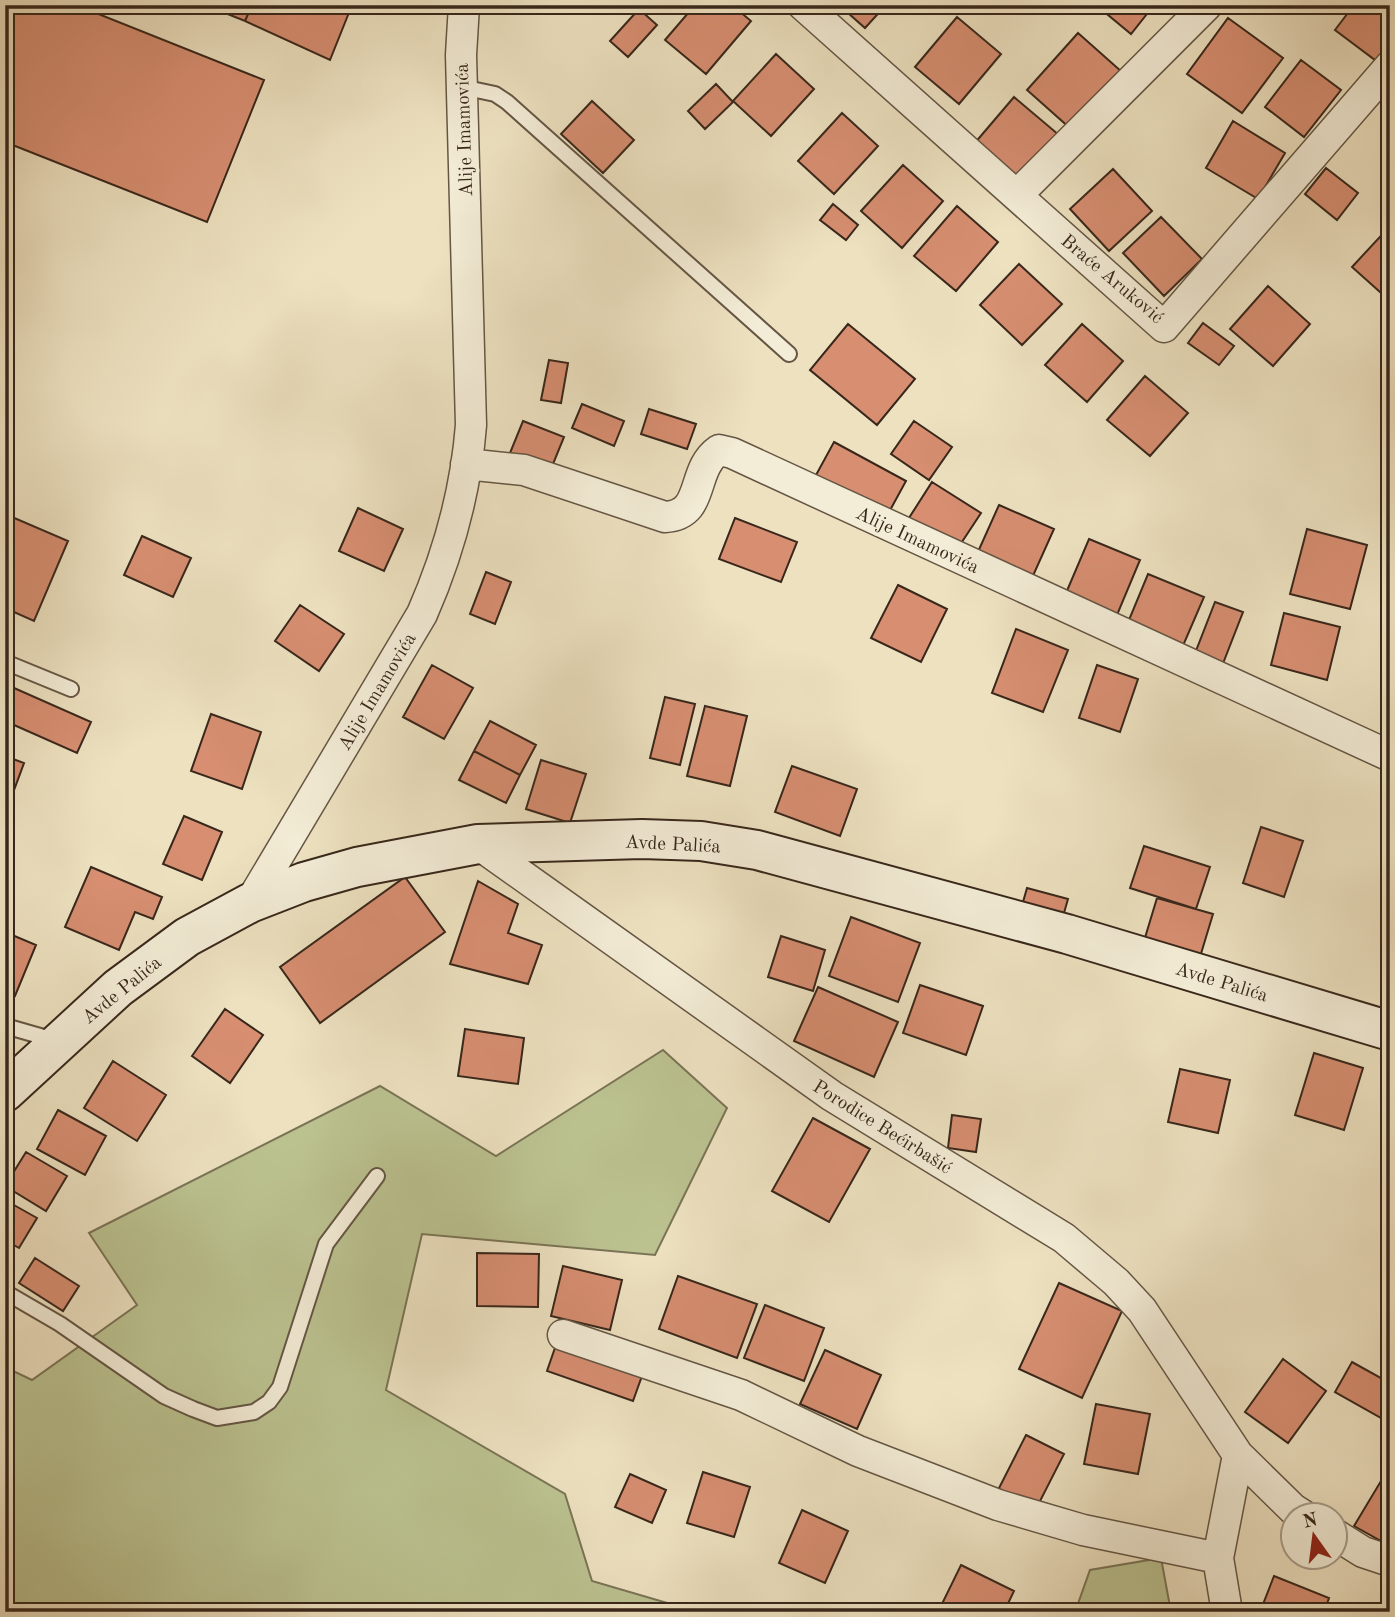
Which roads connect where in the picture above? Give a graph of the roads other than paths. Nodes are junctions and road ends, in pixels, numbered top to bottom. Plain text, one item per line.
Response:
1 (464, 5) edge
2 (803, 5) edge
3 (1208, 5) edge
4 (1390, 66) edge
5 (462, 87) junction
6 (1017, 195) junction
7 (789, 354) dead end
8 (466, 464) junction
9 (5, 662) edge
10 (71, 689) dead end
11 (1390, 756) edge
12 (478, 844) junction
13 (250, 903) junction
14 (5, 1026) edge
15 (1390, 1031) edge
16 (60, 1041) junction
17 (5, 1092) edge
18 (377, 1176) dead end
19 (5, 1292) edge
20 (563, 1335) dead end
21 (1238, 1455) junction
22 (1286, 1502) edge
23 (1350, 1544) edge
24 (1218, 1558) junction
25 (1390, 1561) edge
26 (1227, 1612) edge

1 - 5 street, Alije Imamovića
2 - 6 street, Braće Aruković
3 - 6 street
4 - 6 street, Braće Aruković
5 - 7 lane
5 - 8 street, Alije Imamovića
8 - 11 street, Alije Imamovića
8 - 13 street, Alije Imamovića
9 - 10 lane
12 - 13 street, Avde Palića
12 - 15 street, Avde Palića
12 - 21 street, Porodice Bećirbašić
13 - 16 street, Avde Palića
14 - 16 lane
16 - 17 street, Avde Palića
18 - 19 lane
20 - 24 street
21 - 22 street, Porodice Bećirbašić
21 - 24 street
23 - 25 street
24 - 26 street

